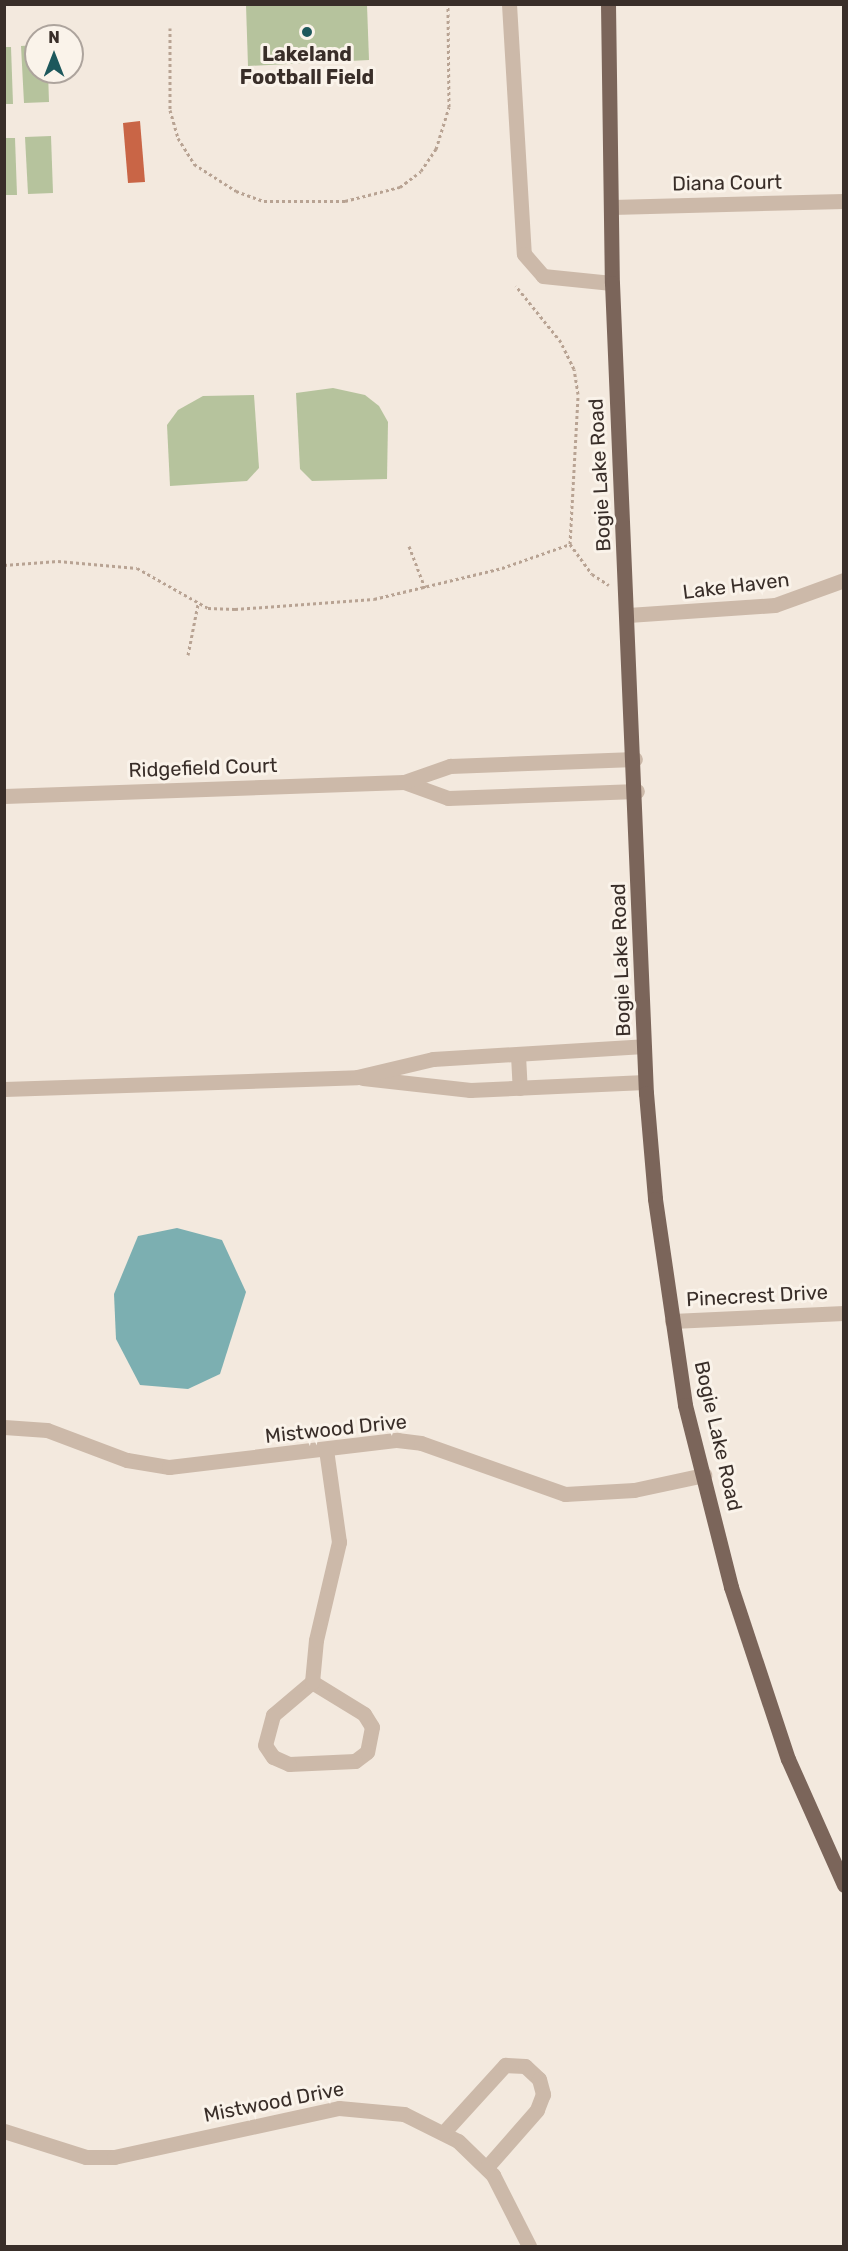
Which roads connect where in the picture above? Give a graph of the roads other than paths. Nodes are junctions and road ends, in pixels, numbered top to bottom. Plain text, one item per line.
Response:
1 (509, 4) edge
2 (608, 4) edge
3 (843, 201) edge
4 (612, 207) junction
5 (612, 283) junction
6 (843, 579) edge
7 (628, 615) junction
8 (635, 759) junction
9 (404, 782) junction
10 (637, 791) junction
11 (4, 796) edge
12 (644, 1046) junction
13 (518, 1055) junction
14 (357, 1077) junction
15 (645, 1082) junction
16 (520, 1088) junction
17 (4, 1089) edge
18 (843, 1313) edge
19 (672, 1322) junction
20 (4, 1427) edge
21 (326, 1449) junction
22 (704, 1475) junction
23 (312, 1682) junction
24 (843, 1885) edge
25 (4, 2131) edge
26 (444, 2132) junction
27 (486, 2168) junction
28 (529, 2247) edge

1 - 5 street
2 - 4 main road, Bogie Lake Road
3 - 4 street, Diana Court
4 - 5 main road, Bogie Lake Road
5 - 7 main road, Bogie Lake Road
6 - 7 street, Lake Haven
7 - 8 main road, Bogie Lake Road
8 - 9 street, Ridgefield Court
8 - 10 main road, Bogie Lake Road
9 - 10 street, Ridgefield Court
9 - 11 street, Ridgefield Court
10 - 12 main road, Bogie Lake Road
12 - 13 street
12 - 15 main road, Bogie Lake Road
13 - 14 street
13 - 16 street
14 - 16 street
14 - 17 street
15 - 16 street
15 - 19 main road, Bogie Lake Road
18 - 19 street, Pinecrest Drive
19 - 22 main road, Bogie Lake Road
20 - 21 street, Mistwood Drive
21 - 22 street, Mistwood Drive
21 - 23 street
22 - 24 main road, Bogie Lake Road
23 - 23 street
25 - 26 street, Mistwood Drive
26 - 27 street, Mistwood Drive
26 - 27 street
27 - 28 street, Mistwood Drive

